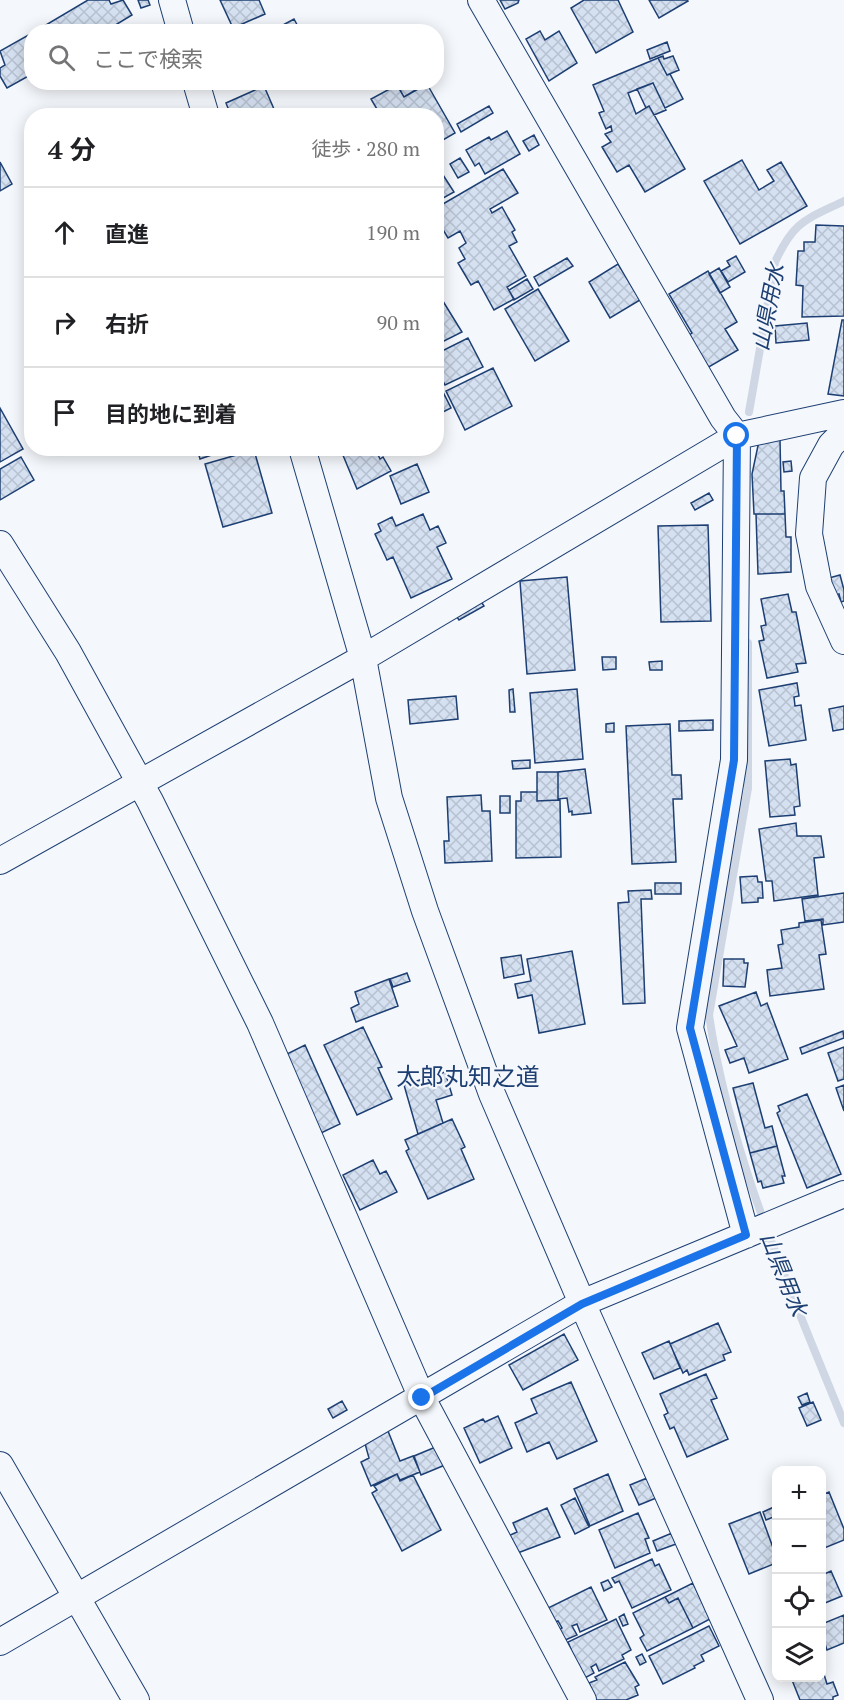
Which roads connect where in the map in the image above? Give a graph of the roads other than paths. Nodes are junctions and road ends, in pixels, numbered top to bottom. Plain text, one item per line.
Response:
1 (172, 0) edge
2 (481, 0) edge
3 (179, 24) edge
4 (198, 90) edge
5 (204, 108) edge
6 (844, 413) edge
7 (844, 432) edge
8 (737, 436) junction
9 (304, 456) edge
10 (0, 544) edge
11 (844, 641) edge
12 (363, 658) junction
13 (139, 781) junction
14 (0, 861) edge
15 (844, 1194) edge
16 (759, 1229) junction
17 (582, 1304) junction
18 (422, 1398) junction
19 (0, 1465) edge
20 (78, 1598) junction
21 (0, 1642) edge
22 (136, 1700) edge
23 (583, 1700) edge
24 (760, 1700) edge

1 - 3 street
2 - 8 street
4 - 5 street
6 - 8 street
7 - 11 street
8 - 12 street
8 - 16 street
9 - 12 street
10 - 13 street
12 - 13 street
12 - 17 street
13 - 14 street
13 - 18 street
15 - 16 street
16 - 17 street
17 - 18 street
17 - 24 street
18 - 20 street
18 - 23 street
19 - 20 street
20 - 21 street
20 - 22 street

